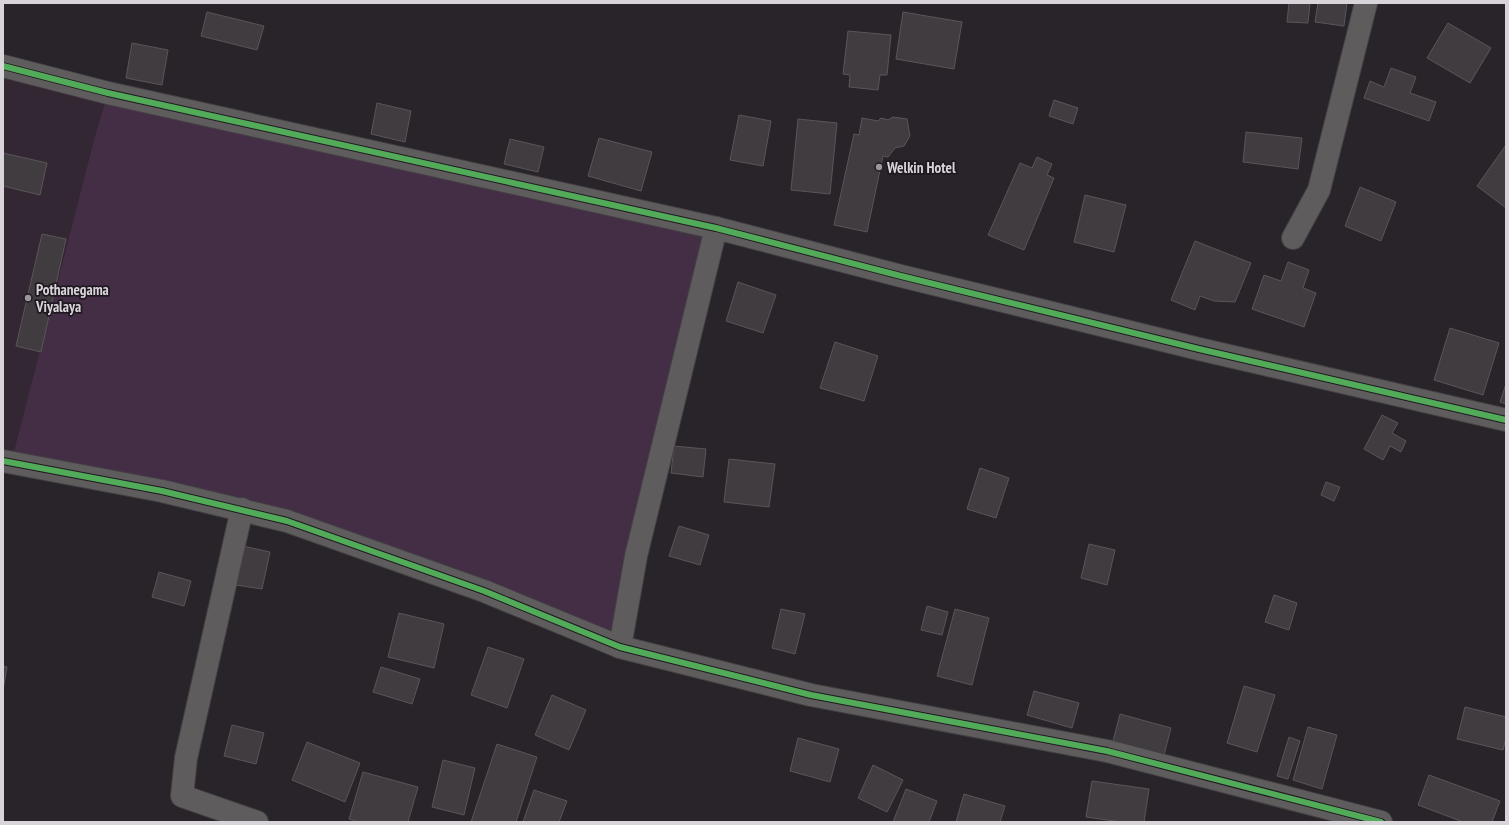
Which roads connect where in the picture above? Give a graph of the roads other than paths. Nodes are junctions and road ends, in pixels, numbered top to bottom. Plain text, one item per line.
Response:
1 (1366, 3) edge
2 (3, 66) edge
3 (716, 228) junction
4 (1293, 238) dead end
5 (1506, 420) edge
6 (3, 461) edge
7 (242, 509) junction
8 (620, 647) junction
9 (257, 822) edge
10 (1381, 822) edge

1 - 4 street
2 - 3 street
3 - 5 street
3 - 8 street
6 - 7 street
7 - 8 street
7 - 9 street
8 - 10 street

